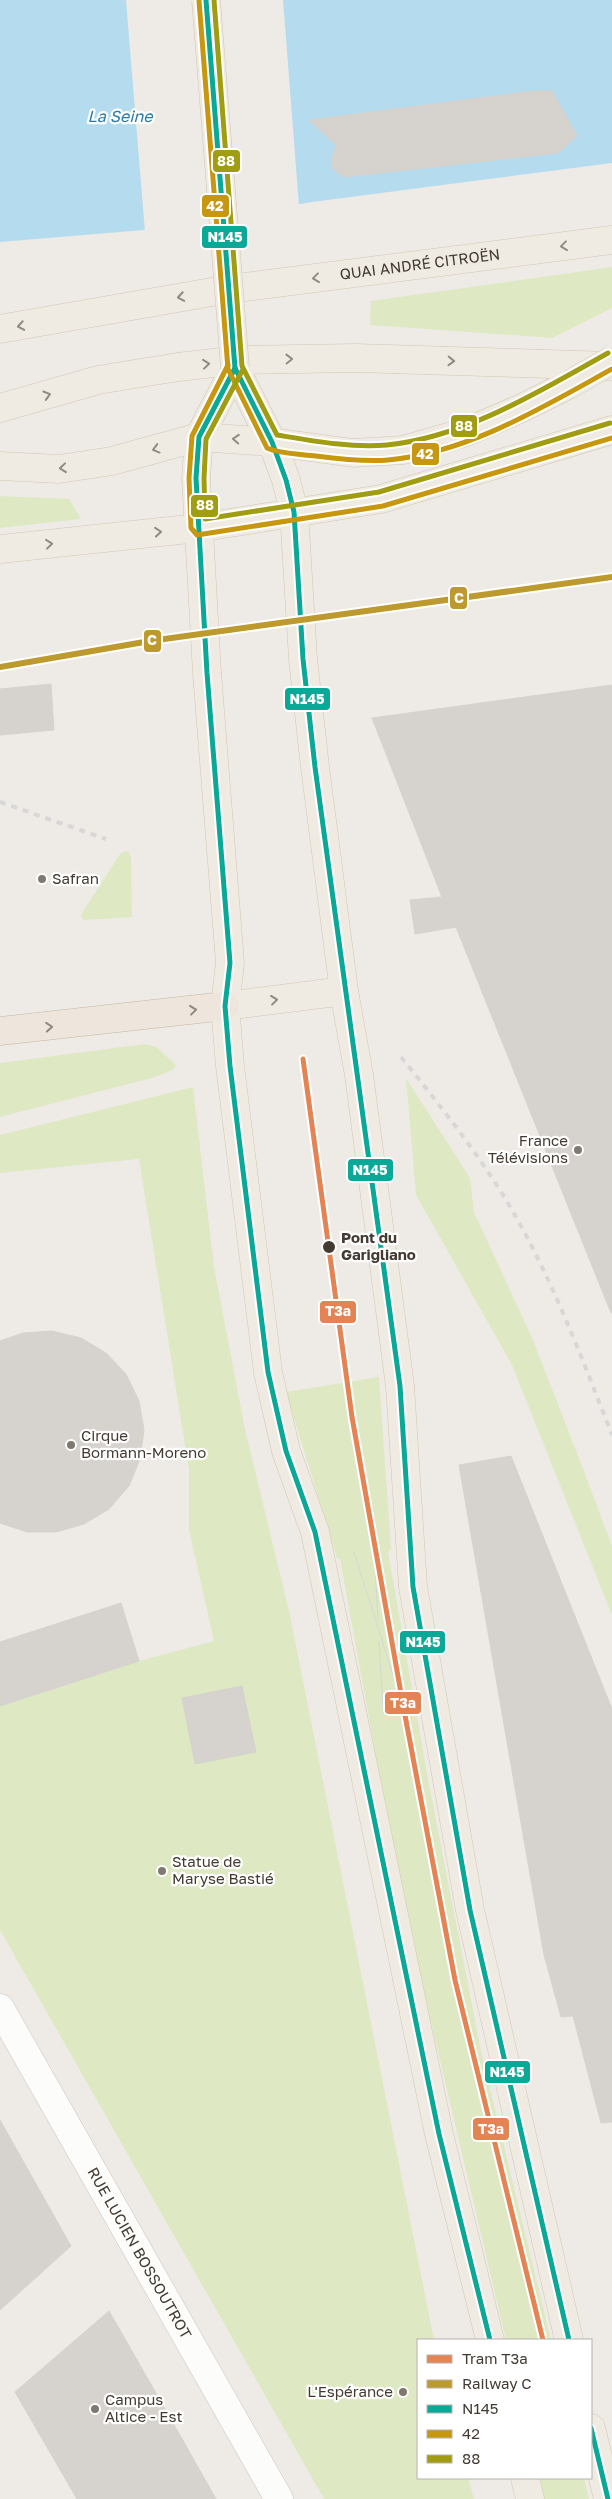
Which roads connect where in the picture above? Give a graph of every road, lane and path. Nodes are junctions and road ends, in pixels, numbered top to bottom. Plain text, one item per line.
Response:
1 (206, 0) edge
2 (612, 240) edge
3 (0, 329) edge
4 (612, 360) edge
5 (237, 364) junction
6 (612, 366) edge
7 (0, 408) edge
8 (612, 430) edge
9 (199, 437) junction
10 (272, 442) junction
11 (0, 466) edge
12 (294, 512) junction
13 (198, 528) junction
14 (0, 549) edge
15 (344, 991) junction
16 (226, 1006) junction
17 (0, 1031) edge
18 (0, 2008) edge
19 (490, 2339) edge
20 (569, 2339) edge
21 (592, 2432) edge
22 (525, 2479) edge
23 (279, 2499) edge
24 (530, 2499) edge
25 (608, 2499) edge

1 - 5 main road, bridge
2 -> 3 main road, QUAI ANDRÉ CITROËN
4 - 10 main road, bridge
5 -> 6 main road
7 -> 5 main road
5 - 9 main road
5 - 10 main road
8 - 12 main road
10 -> 9 main road
9 -> 11 main road
9 - 13 main road
10 - 12 main road
12 - 13 main road
12 - 15 main road
14 -> 13 main road
13 - 16 main road
16 -> 15 main road
15 - 20 main road
17 -> 16 highway
16 - 19 main road
18 - 23 street, RUE LUCIEN BOSSOUTROT
21 - 25 main road
22 - 24 main road

